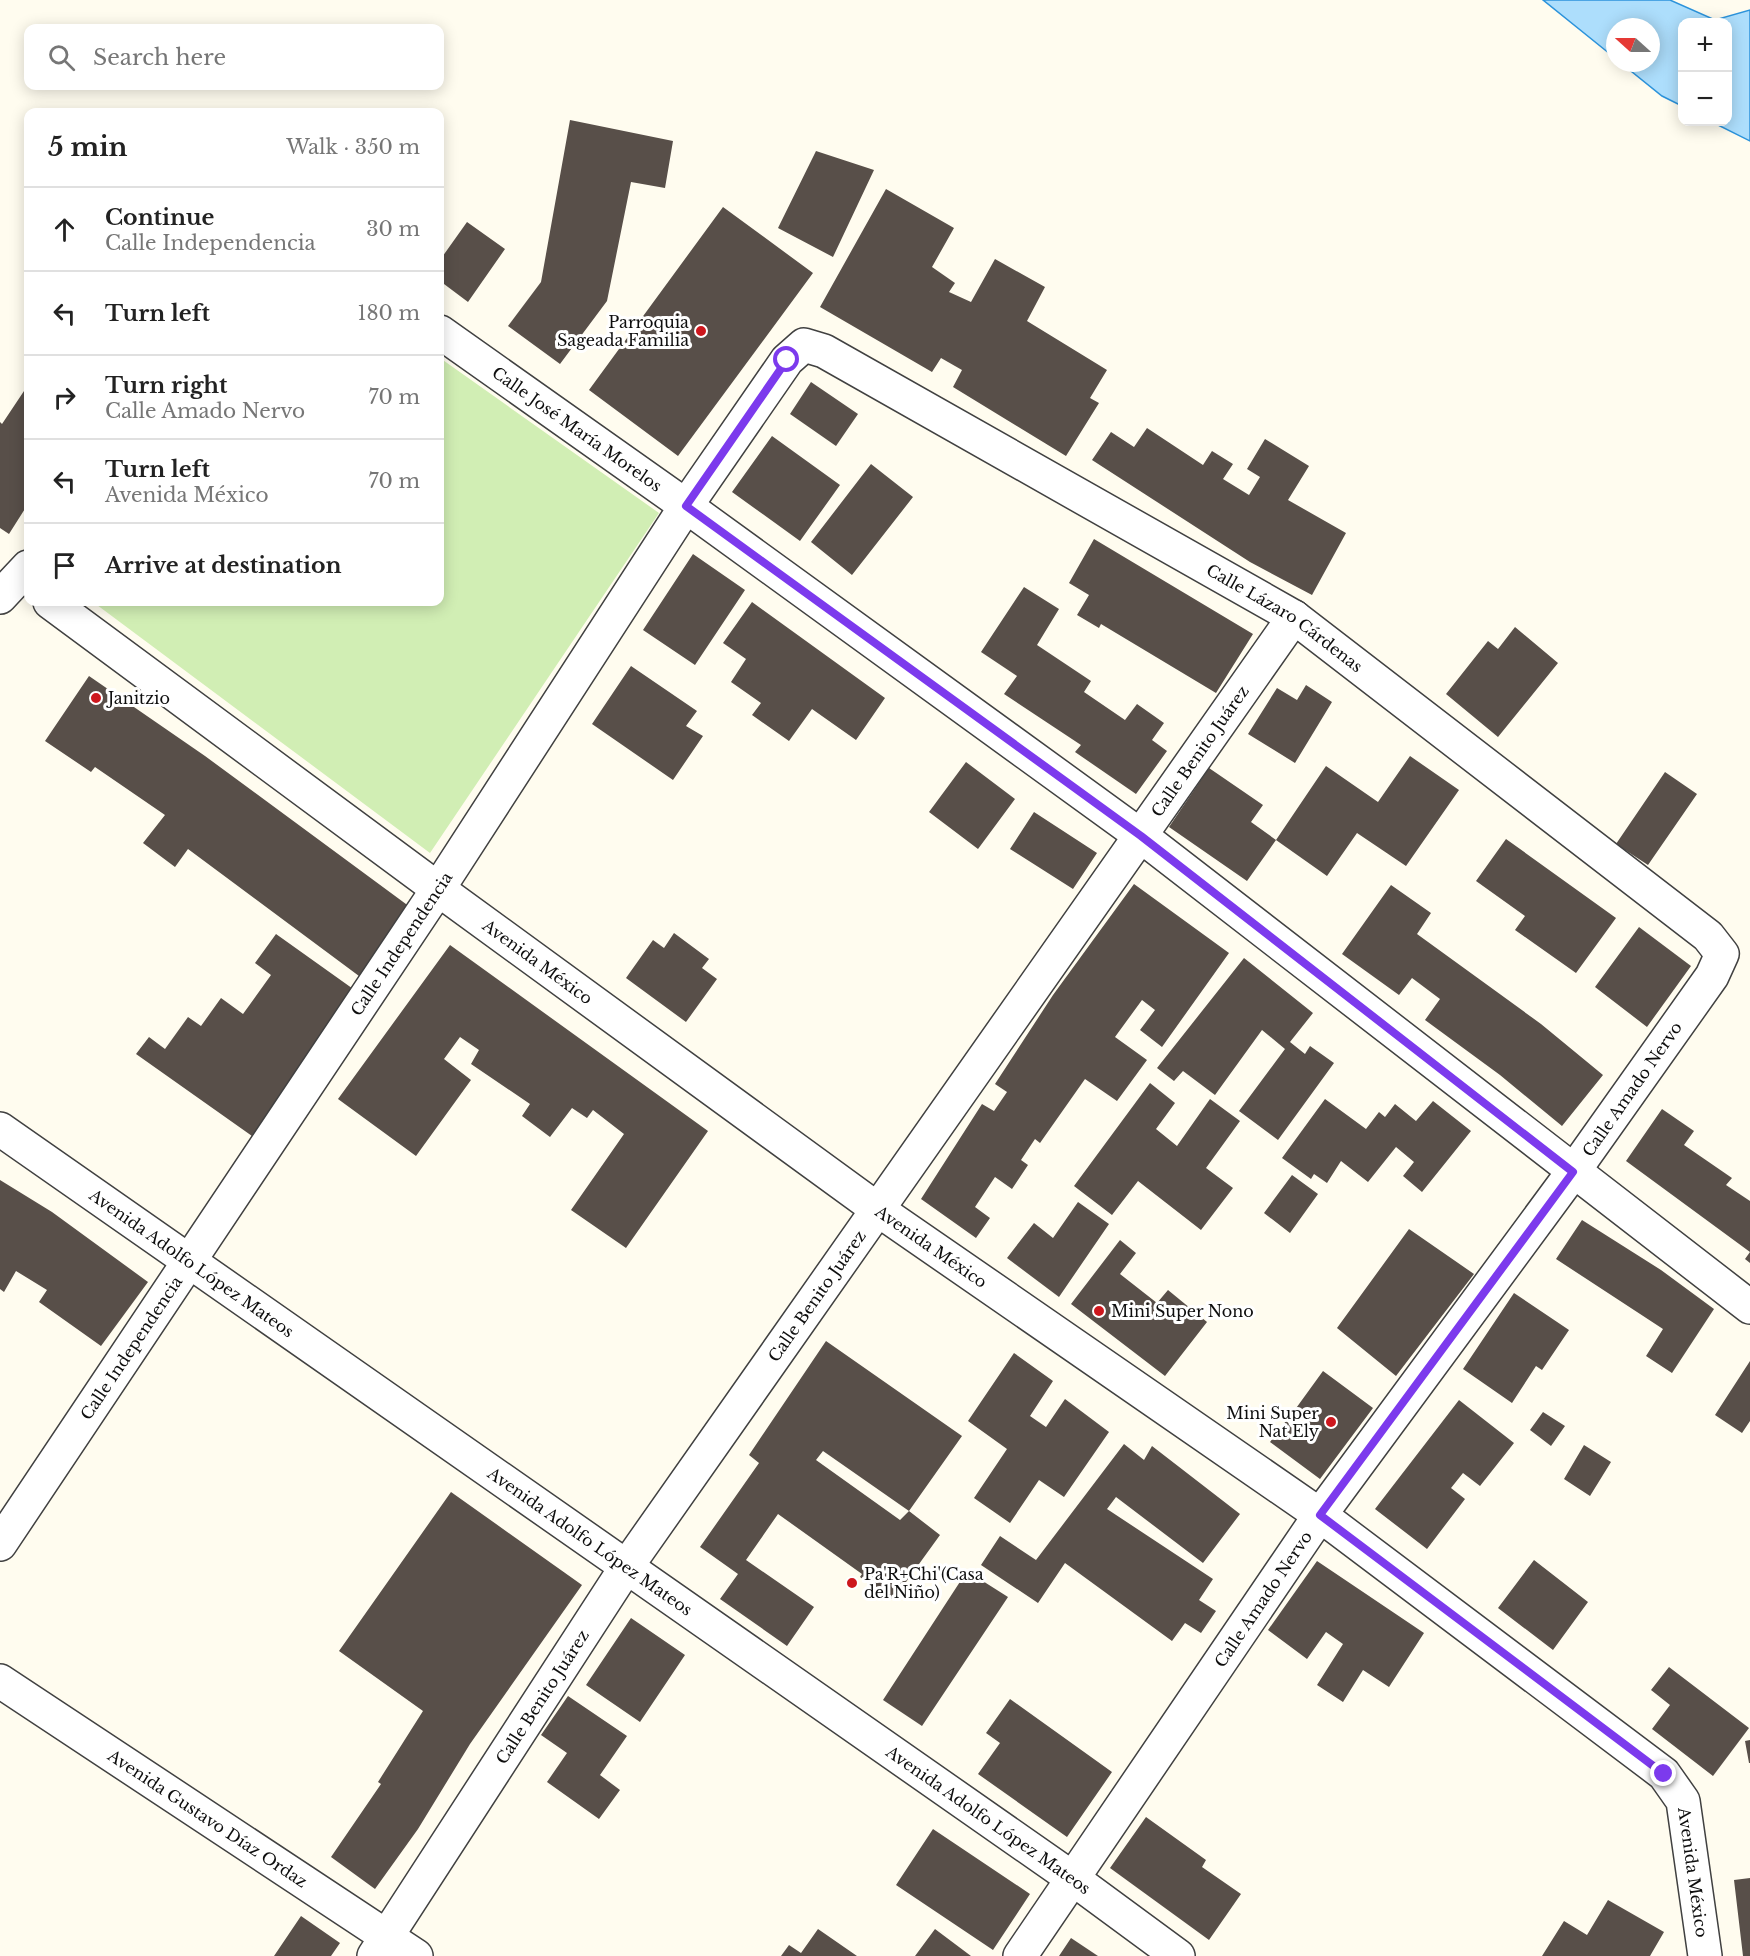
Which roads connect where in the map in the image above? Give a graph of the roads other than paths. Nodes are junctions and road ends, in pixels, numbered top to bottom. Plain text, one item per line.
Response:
1 (444, 335) edge
2 (804, 345) joint
3 (686, 506) junction
4 (55, 606) edge
5 (1294, 617) junction
6 (1141, 836) junction
7 (438, 889) junction
8 (1722, 954) joint
9 (0, 1129) edge
10 (1573, 1172) junction
11 (877, 1209) junction
12 (188, 1261) junction
13 (1750, 1306) edge
14 (1320, 1515) junction
15 (0, 1544) edge
16 (627, 1566) junction
17 (0, 1681) edge
18 (1072, 1878) junction
19 (1701, 1923) junction
20 (381, 1946) edge
21 (416, 1956) edge
22 (1020, 1956) edge
23 (1178, 1956) edge
24 (1680, 1956) edge
25 (1705, 1956) edge

1 - 3 street, Calle José María Morelos
2 - 3 street, Calle Independencia
2 - 5 street, Calle Lázaro Cárdenas
3 - 6 street, Calle José María Morelos
3 - 7 street, Calle Independencia
4 - 7 street, Avenida México
5 - 6 street, Calle Benito Juárez
5 - 8 street, Calle Lázaro Cárdenas
6 - 10 street, Calle José María Morelos
6 - 11 street, Calle Benito Juárez
7 - 11 street, Avenida México
7 - 12 street, Calle Independencia
8 - 10 street, Calle Amado Nervo
9 - 12 street, Avenida Adolfo López Mateos
10 - 13 street, Calle José María Morelos
10 - 14 street, Calle Amado Nervo
11 - 14 street, Avenida México
11 - 16 street, Calle Benito Juárez
12 - 15 street, Calle Independencia
12 - 16 street, Avenida Adolfo López Mateos
14 - 18 street, Calle Amado Nervo
14 - 19 street, Avenida México
16 - 18 street, Avenida Adolfo López Mateos
16 - 20 street, Calle Benito Juárez
17 - 20 street, Avenida Gustavo Díaz Ordaz
18 - 22 street, Calle Amado Nervo
18 - 23 street, Avenida Adolfo López Mateos
19 - 24 street
19 - 25 street, Avenida México
20 - 21 street, Avenida Gustavo Díaz Ordaz

